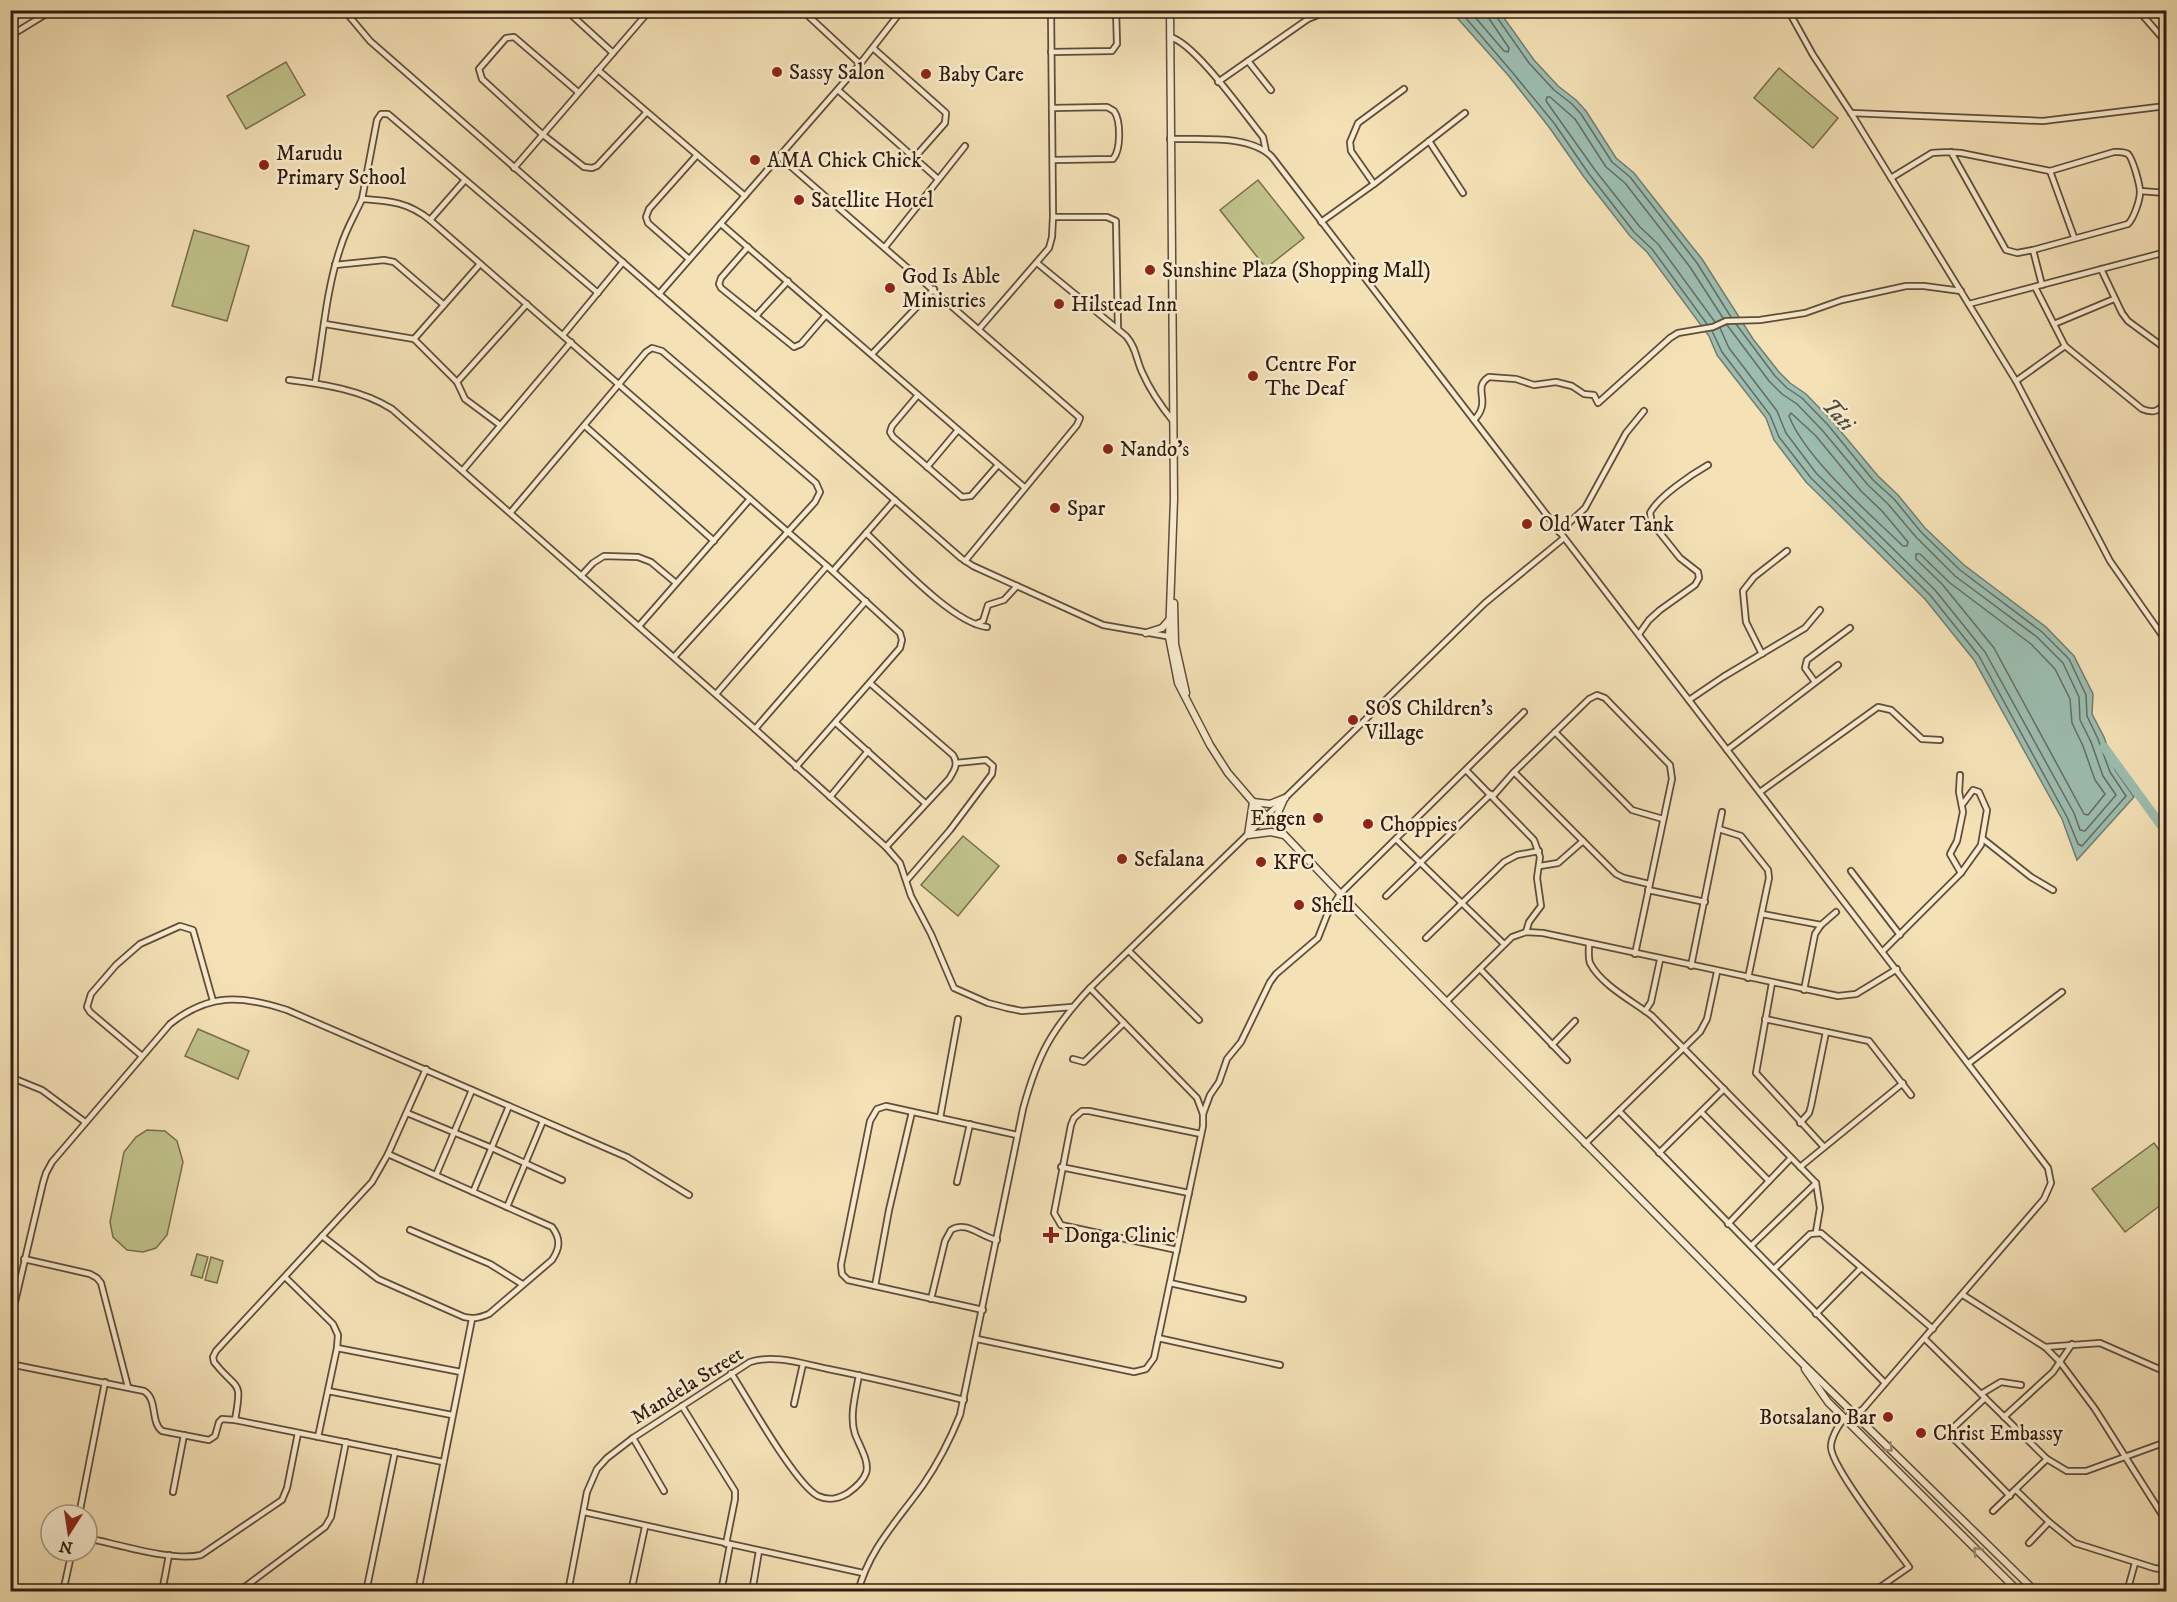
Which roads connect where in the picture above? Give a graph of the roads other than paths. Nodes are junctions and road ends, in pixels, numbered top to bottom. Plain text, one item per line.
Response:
1 (344, 10) edge
2 (566, 10) edge
3 (802, 10) edge
4 (902, 10) edge
5 (1051, 10) edge
6 (1116, 10) edge
7 (1170, 10) edge
8 (1330, 10) edge
9 (1788, 10) edge
10 (2138, 10) edge
11 (650, 11) edge
12 (46, 14) dead end
13 (10, 36) edge
14 (1170, 37) junction
15 (2166, 42) edge
16 (873, 48) junction
17 (1051, 52) junction
18 (613, 53) junction
19 (1248, 61) junction
20 (860, 64) junction
21 (598, 70) junction
22 (1218, 82) junction
23 (1404, 89) dead end
24 (838, 90) junction
25 (1271, 90) dead end
26 (578, 92) junction
27 (2166, 106) edge
28 (1052, 108) junction
29 (646, 113) junction
30 (1465, 113) dead end
31 (1851, 113) junction
32 (542, 134) junction
33 (1170, 139) junction
34 (1429, 141) junction
35 (965, 146) dead end
36 (1266, 151) junction
37 (1951, 152) junction
38 (697, 155) junction
39 (780, 156) junction
40 (915, 157) junction
41 (1053, 160) junction
42 (514, 168) junction
43 (2050, 171) junction
44 (1891, 178) junction
45 (939, 179) junction
46 (465, 180) junction
47 (1374, 184) junction
48 (2140, 191) junction
49 (2166, 193) edge
50 (1463, 194) dead end
51 (745, 196) junction
52 (362, 200) junction
53 (1053, 217) junction
54 (430, 220) junction
55 (1321, 222) junction
56 (721, 224) junction
57 (2074, 237) junction
58 (748, 247) junction
59 (885, 247) junction
60 (2033, 250) junction
61 (2166, 252) edge
62 (688, 260) junction
63 (623, 262) junction
64 (1037, 263) junction
65 (480, 264) junction
66 (335, 265) junction
67 (2101, 269) junction
68 (788, 281) junction
69 (2042, 285) junction
70 (2035, 287) junction
71 (934, 289) junction
72 (1961, 291) junction
73 (598, 292) junction
74 (658, 294) junction
75 (2114, 299) junction
76 (527, 304) junction
77 (1969, 304) junction
78 (444, 305) junction
79 (826, 315) junction
80 (756, 316) junction
81 (325, 324) junction
82 (2054, 324) junction
83 (979, 329) junction
84 (1118, 329) junction
85 (563, 335) junction
86 (414, 339) junction
87 (571, 342) junction
88 (2065, 346) junction
89 (2166, 349) edge
90 (872, 354) junction
91 (289, 380) dead end
92 (2016, 381) junction
93 (457, 382) junction
94 (315, 383) junction
95 (619, 385) junction
96 (918, 395) junction
97 (2166, 400) edge
98 (1644, 411) dead end
99 (1474, 420) junction
100 (1173, 421) junction
101 (500, 425) junction
102 (585, 426) junction
103 (958, 430) junction
104 (998, 465) junction
105 (1708, 465) dead end
106 (927, 467) junction
107 (463, 470) junction
108 (1024, 487) junction
109 (750, 499) junction
110 (895, 500) junction
111 (511, 512) junction
112 (788, 531) junction
113 (1559, 532) junction
114 (866, 533) junction
115 (1564, 538) junction
116 (714, 541) junction
117 (1787, 551) dead end
118 (964, 561) junction
119 (1172, 565) junction
120 (827, 566) junction
121 (833, 571) junction
122 (581, 576) junction
123 (676, 583) junction
124 (1017, 586) junction
125 (866, 602) junction
126 (1820, 610) dead end
127 (1170, 619) junction
128 (974, 624) junction
129 (639, 626) junction
130 (987, 627) dead end
131 (1850, 628) dead end
132 (1146, 633) junction
133 (1639, 634) junction
134 (1172, 637) junction
135 (2166, 641) edge
136 (1762, 654) junction
137 (674, 657) junction
138 (1838, 665) dead end
139 (1815, 682) junction
140 (871, 684) junction
141 (716, 694) junction
142 (1689, 700) junction
143 (1524, 712) dead end
144 (836, 723) junction
145 (755, 729) junction
146 (1555, 732) junction
147 (1940, 740) dead end
148 (1727, 750) junction
149 (867, 751) junction
150 (956, 763) junction
151 (796, 767) junction
152 (1467, 770) junction
153 (1514, 772) junction
154 (1960, 775) dead end
155 (1760, 792) junction
156 (1492, 795) junction
157 (830, 797) junction
158 (1285, 798) junction
159 (1253, 802) junction
160 (926, 803) junction
161 (1962, 805) junction
162 (1722, 812) dead end
163 (1267, 817) junction
164 (1663, 819) junction
165 (1279, 829) junction
166 (1719, 829) junction
167 (1248, 835) junction
168 (1284, 835) junction
169 (1396, 839) junction
170 (1983, 839) junction
171 (1583, 841) junction
172 (886, 847) junction
173 (1539, 851) junction
174 (1421, 863) junction
175 (1540, 866) junction
176 (1851, 871) dead end
177 (1961, 873) junction
178 (907, 880) junction
179 (1649, 887) junction
180 (2053, 890) dead end
181 (1340, 894) junction
182 (1386, 896) dead end
183 (1705, 902) junction
184 (1461, 904) junction
185 (1836, 912) dead end
186 (1762, 914) junction
187 (1821, 925) junction
188 (1526, 932) junction
189 (1900, 935) junction
190 (1426, 938) dead end
191 (1504, 944) junction
192 (1589, 944) junction
193 (1129, 951) junction
194 (1883, 951) junction
195 (1635, 954) junction
196 (1660, 960) junction
197 (1691, 966) junction
198 (1480, 969) junction
199 (1897, 969) junction
200 (1717, 972) junction
201 (1749, 978) junction
202 (1772, 983) junction
203 (1090, 988) junction
204 (1804, 990) junction
205 (2062, 992) dead end
206 (213, 1000) junction
207 (1446, 1002) junction
208 (1072, 1007) junction
209 (1645, 1011) junction
210 (958, 1019) dead end
211 (1765, 1019) junction
212 (1199, 1020) dead end
213 (1575, 1021) dead end
214 (1124, 1023) junction
215 (1826, 1032) junction
216 (1552, 1045) junction
217 (1684, 1048) junction
218 (142, 1056) junction
219 (1072, 1059) dead end
220 (1567, 1060) dead end
221 (1969, 1063) junction
222 (426, 1069) junction
223 (10, 1077) edge
224 (1903, 1083) junction
225 (1724, 1089) junction
226 (472, 1090) junction
227 (1911, 1095) dead end
228 (508, 1106) junction
229 (1619, 1111) junction
230 (912, 1112) junction
231 (1701, 1112) junction
232 (407, 1113) junction
233 (1203, 1114) junction
234 (940, 1118) junction
235 (543, 1121) junction
236 (85, 1122) junction
237 (1800, 1123) junction
238 (970, 1124) junction
239 (455, 1132) junction
240 (1201, 1134) junction
241 (1017, 1135) junction
242 (1585, 1144) junction
243 (1824, 1147) junction
244 (492, 1148) junction
245 (1659, 1153) junction
246 (388, 1154) junction
247 (1791, 1158) junction
248 (525, 1163) junction
249 (1061, 1167) junction
250 (1800, 1167) junction
251 (436, 1175) junction
252 (562, 1180) dead end
253 (1769, 1181) junction
254 (957, 1182) dead end
255 (1816, 1184) junction
256 (473, 1192) junction
257 (1189, 1193) junction
258 (689, 1195) dead end
259 (507, 1207) junction
260 (1728, 1224) junction
261 (410, 1230) dead end
262 (1816, 1232) junction
263 (322, 1236) junction
264 (997, 1240) junction
265 (1752, 1245) junction
266 (1177, 1250) junction
267 (24, 1259) junction
268 (1862, 1268) junction
269 (1774, 1269) junction
270 (285, 1277) junction
271 (1170, 1283) junction
272 (522, 1284) junction
273 (875, 1286) junction
274 (1963, 1295) junction
275 (931, 1299) junction
276 (1243, 1299) dead end
277 (983, 1310) junction
278 (1816, 1314) junction
279 (472, 1319) junction
280 (10, 1323) edge
281 (1933, 1329) junction
282 (977, 1338) junction
283 (1158, 1338) junction
284 (1925, 1339) junction
285 (2072, 1344) junction
286 (2045, 1347) junction
287 (337, 1348) junction
288 (2061, 1362) junction
289 (10, 1364) edge
290 (803, 1364) junction
291 (1802, 1364) junction
292 (1280, 1365) dead end
293 (461, 1372) junction
294 (2166, 1372) edge
295 (731, 1373) junction
296 (859, 1375) junction
297 (105, 1382) junction
298 (1885, 1383) junction
299 (2021, 1385) dead end
300 (128, 1387) junction
301 (328, 1391) junction
302 (1983, 1396) junction
303 (964, 1400) junction
304 (794, 1404) dead end
305 (682, 1406) junction
306 (452, 1415) junction
307 (1853, 1415) junction
308 (2004, 1417) junction
309 (1845, 1418) junction
310 (235, 1420) junction
311 (297, 1433) junction
312 (184, 1436) junction
313 (318, 1437) junction
314 (633, 1438) junction
315 (346, 1442) junction
316 (2166, 1442) edge
317 (395, 1452) junction
318 (2124, 1457) junction
319 (2047, 1459) junction
320 (443, 1462) junction
321 (2016, 1490) junction
322 (664, 1491) dead end
323 (173, 1492) dead end
324 (2010, 1496) junction
325 (81, 1503) edge
326 (1993, 1511) dead end
327 (584, 1512) junction
328 (2166, 1521) edge
329 (2049, 1522) junction
330 (645, 1527) junction
331 (99, 1540) edge
332 (2029, 1543) dead end
333 (728, 1544) junction
334 (759, 1551) junction
335 (169, 1555) junction
336 (69, 1563) edge
337 (2135, 1563) junction
338 (2166, 1567) edge
339 (863, 1573) junction
340 (632, 1590) edge
341 (63, 1592) edge
342 (162, 1592) edge
343 (238, 1592) edge
344 (343, 1592) edge
345 (359, 1592) edge
346 (366, 1592) edge
347 (418, 1592) edge
348 (568, 1592) edge
349 (649, 1592) edge
350 (721, 1592) edge
351 (752, 1592) edge
352 (858, 1592) edge
353 (1873, 1592) edge
354 (2019, 1592) edge
355 (2036, 1592) edge
356 (2127, 1592) edge

1 - 42 street
2 - 18 street
3 - 20 street
4 - 16 street
5 - 17 street
6 - 17 street
7 - 14 street
8 - 19 street
9 - 31 street
10 - 15 street
11 - 18 street
12 - 13 street
14 - 22 street
14 - 33 street
16 - 20 street
16 - 40 street
17 - 28 street
18 - 21 street
19 - 22 street
19 - 25 street
20 - 24 street
21 - 26 street
21 - 29 street
22 - 36 street
23 - 47 street
24 - 39 street
24 - 40 street
26 - 32 street
26 - 32 street
27 - 31 street
28 - 41 street
28 - 41 street
29 - 32 street
29 - 38 street
30 - 34 street
31 - 44 street
32 - 42 street
33 - 36 street
33 - 100 street
34 - 47 street
34 - 50 street
35 - 45 street
36 - 55 street
37 - 43 street
37 - 44 street
37 - 60 street
38 - 51 street
38 - 62 street
39 - 51 street
39 - 59 street
40 - 45 street
41 - 53 street
42 - 63 street
43 - 48 street
43 - 57 street
44 - 72 street
45 - 59 street
46 - 52 street
46 - 54 street
46 - 73 street
47 - 55 street
48 - 49 street
48 - 57 street
51 - 56 street
52 - 54 street
52 - 66 street
53 - 64 street
53 - 84 street
54 - 65 street
55 - 99 street
56 - 58 street
56 - 62 street
57 - 60 street
58 - 68 street
58 - 80 street
59 - 71 street
60 - 69 street
61 - 67 street
62 - 74 street
63 - 73 street
63 - 74 street
64 - 83 street
64 - 84 street
65 - 76 street
65 - 78 street
66 - 78 street
66 - 81 street
67 - 69 street
67 - 75 street
68 - 79 street
68 - 80 street
69 - 70 street
70 - 77 street
70 - 82 street
71 - 83 street
71 - 90 street
72 - 77 street
72 - 99 street
73 - 85 street
74 - 110 street
75 - 82 street
75 - 89 street
76 - 85 street
76 - 93 street
77 - 92 street
78 - 86 street
79 - 80 street
79 - 90 street
81 - 86 street
81 - 94 street
82 - 88 street
83 - 108 street
84 - 100 street
85 - 87 street
86 - 93 street
87 - 95 street
87 - 101 street
88 - 92 street
88 - 97 street
90 - 96 street
91 - 94 street
92 - 135 street
93 - 101 street
94 - 107 street
95 - 102 street
95 - 109 street
95 - 112 street
96 - 103 street
96 - 106 street
98 - 113 street
99 - 113 street
100 - 119 street
101 - 107 street
102 - 111 street
102 - 116 street
103 - 104 street
103 - 106 street
104 - 106 street
104 - 108 street
105 - 133 street
107 - 111 street
108 - 118 street
109 - 112 street
109 - 116 street
110 - 114 street
110 - 118 street
111 - 122 street
112 - 120 street
112 - 137 street
113 - 115 street
114 - 121 street
114 - 128 street
115 - 133 street
115 - 158 street
116 - 123 street
117 - 136 street
118 - 124 street
119 - 127 street
119 - 134 street
120 - 121 street
120 - 141 street
121 - 125 street
122 - 123 street
122 - 129 street
123 - 129 street
124 - 128 street
124 - 132 street
125 - 140 street
125 - 145 street
126 - 136 street
127 - 132 street
127 - 134 street
128 - 130 street
129 - 137 street
131 - 139 street
132 - 134 street
133 - 142 street
134 - 159 street
136 - 142 street
137 - 141 street
138 - 139 street
139 - 148 street
140 - 144 street
140 - 150 street
141 - 145 street
142 - 148 street
143 - 152 street
144 - 149 street
144 - 151 street
145 - 151 street
146 - 153 street
146 - 164 street
146 - 164 street
147 - 155 street
148 - 155 street
149 - 157 street
149 - 160 street
150 - 160 street
150 - 178 street
151 - 157 street
152 - 156 street
152 - 169 street
153 - 156 street
153 - 171 street
154 - 161 street
155 - 194 street
156 - 173 street
156 - 174 street
157 - 172 street
158 - 159 street
158 - 163 street
158 - 165 street
159 - 163 street
159 - 167 street
160 - 172 street
161 - 170 street
161 - 177 street
162 - 166 street
163 - 165 street
163 - 167 street
164 - 179 street
165 - 168 street
166 - 183 street
166 - 186 street
167 - 168 street
167 - 193 street
168 - 181 street
169 - 174 street
169 - 181 street
170 - 177 street
170 - 180 street
171 - 175 street
171 - 179 street
172 - 178 street
173 - 175 street
173 - 184 street
174 - 182 street
174 - 184 street
175 - 188 street
176 - 189 street
177 - 189 street
178 - 208 street
179 - 183 street
179 - 195 street
181 - 207 street
181 - 233 street
183 - 197 street
184 - 190 street
184 - 191 street
185 - 187 street
186 - 187 street
186 - 201 street
187 - 204 street
188 - 191 street
188 - 192 street
189 - 194 street
191 - 198 street
192 - 195 street
192 - 209 street
193 - 203 street
193 - 212 street
194 - 199 street
195 - 196 street
196 - 197 street
196 - 209 street
197 - 200 street
198 - 207 street
198 - 216 street
199 - 204 street
199 - 221 street
200 - 201 street
200 - 217 street
201 - 202 street
202 - 204 street
202 - 211 street
203 - 208 street
203 - 214 street
205 - 221 street
206 - 218 street
206 - 218 street
206 - 222 street
207 - 242 street
208 - 241 street
209 - 217 street
210 - 234 street
211 - 215 street
211 - 237 street
213 - 216 street
214 - 219 street
214 - 233 street
215 - 224 street
215 - 237 street
216 - 220 street
217 - 225 street
217 - 229 street
218 - 236 street
221 - 274 street
222 - 226 street
222 - 232 street
223 - 236 street
224 - 227 street
224 - 243 street
225 - 231 street
225 - 247 street
226 - 228 street
226 - 239 street
228 - 235 street
228 - 244 street
229 - 242 street
229 - 245 street
230 - 234 street
230 - 273 street
230 - 273 street
231 - 245 street
231 - 253 street
232 - 239 street
232 - 246 street
233 - 240 street
234 - 238 street
235 - 248 street
235 - 258 street
236 - 267 street
237 - 243 street
238 - 241 street
238 - 254 street
239 - 244 street
239 - 251 street
240 - 249 street
240 - 257 street
241 - 264 street
242 - 291 street
243 - 250 street
244 - 248 street
244 - 256 street
245 - 260 street
246 - 251 street
246 - 263 street
247 - 250 street
247 - 253 street
248 - 252 street
248 - 259 street
249 - 257 street
249 - 266 street
250 - 255 street
251 - 256 street
253 - 260 street
255 - 262 street
255 - 265 street
256 - 259 street
257 - 266 street
259 - 272 street
260 - 265 street
261 - 272 street
262 - 268 street
262 - 269 street
263 - 270 street
263 - 279 street
264 - 275 street
264 - 277 street
265 - 269 street
266 - 271 street
267 - 280 street
267 - 300 street
268 - 278 street
268 - 281 street
269 - 278 street
270 - 287 street
270 - 310 street
271 - 276 street
271 - 283 street
272 - 279 street
273 - 275 street
274 - 281 street
274 - 286 street
275 - 277 street
277 - 282 street
278 - 298 street
279 - 293 street
281 - 284 street
282 - 283 street
282 - 303 street
283 - 292 street
284 - 298 street
284 - 302 street
285 - 286 street
285 - 288 street
285 - 294 street
286 - 288 street
287 - 293 street
287 - 301 street
288 - 308 street
288 - 318 street
289 - 297 street
290 - 295 street, Mandela Street
290 - 296 street, Mandela Street
290 - 304 street
291 - 307 street
291 - 309 street
293 - 306 street
295 - 296 street
295 - 305 street, Mandela Street
296 - 303 street, Mandela Street
297 - 300 street
297 - 325 street
298 - 307 street
299 - 302 street
300 - 312 street
301 - 306 street
301 - 313 street
302 - 308 street
302 - 324 street
303 - 339 street
305 - 314 street, Mandela Street
305 - 333 street
306 - 320 street
307 - 309 street
307 -> 355 street
308 - 319 street
309 - 353 street
354 -> 309 street
310 - 311 street
310 - 312 street
311 - 313 street
311 - 335 street
312 - 323 street
313 - 315 street
314 - 322 street
314 - 327 street, Mandela Street
315 - 317 street
315 - 343 street
316 - 318 street
317 - 320 street
317 - 346 street
318 - 319 street
318 - 328 street
319 - 321 street
320 - 347 street
321 - 324 street
321 - 329 street
324 - 326 street
327 - 330 street
327 - 348 street, Mandela Street
329 - 332 street
329 - 337 street
330 - 333 street
330 - 340 street
331 - 335 street
333 - 334 street
333 - 350 street
334 - 339 street
334 - 351 street
335 - 342 street
336 - 341 street
337 - 338 street
337 - 356 street
339 - 352 street
340 - 349 street
344 - 345 street

